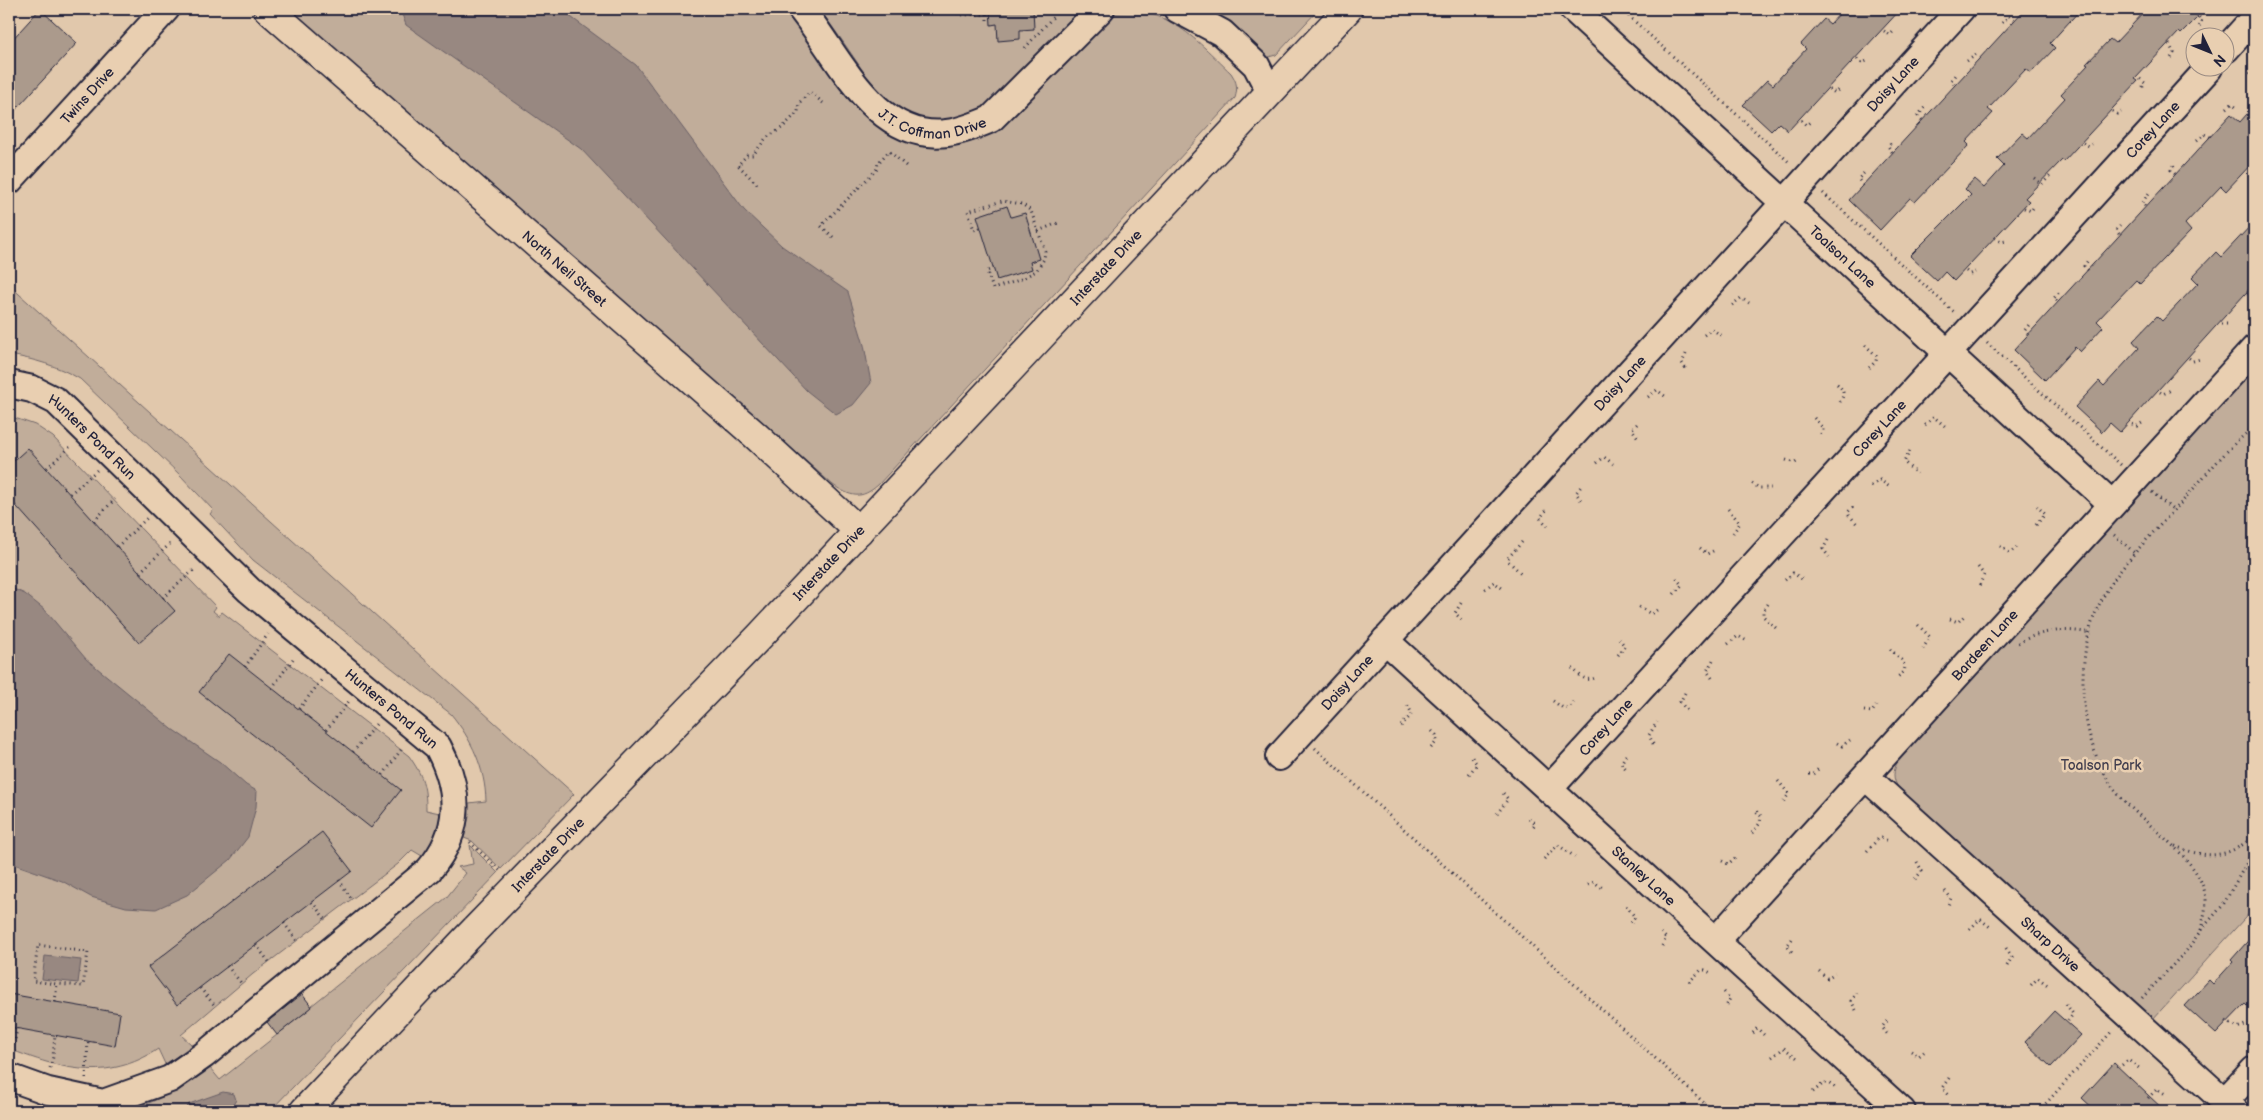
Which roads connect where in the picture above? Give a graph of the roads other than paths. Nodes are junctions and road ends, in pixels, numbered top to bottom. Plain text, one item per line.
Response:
1 (166, 9) edge
2 (268, 9) edge
3 (801, 9) edge
4 (1101, 9) edge
5 (1348, 9) edge
6 (1573, 9) edge
7 (1961, 9) edge
8 (1186, 14) edge
9 (2254, 18) edge
10 (2236, 39) edge
11 (2200, 78) edge
12 (1270, 92) junction
13 (9, 181) edge
14 (1784, 202) junction
15 (2254, 350) edge
16 (1948, 353) junction
17 (9, 384) edge
18 (2112, 504) junction
19 (859, 531) junction
20 (1385, 640) junction
21 (1279, 757) dead end
22 (1866, 776) junction
23 (1549, 789) junction
24 (1716, 940) junction
25 (10, 1065) edge
26 (2254, 1070) edge
27 (98, 1104) edge
28 (2229, 1107) edge
29 (304, 1111) edge
30 (1902, 1111) edge

1 - 13 street, Twins Drive
2 - 19 main road, North Neil Street
3 - 4 street, J.T. Coffman Drive
5 - 12 main road, Interstate Drive
6 - 14 street, Toalson Lane
7 - 14 street, Doisy Lane
8 - 12 street
9 - 10 street
11 - 16 street, Corey Lane
12 - 19 main road, Interstate Drive
14 - 16 street, Toalson Lane
14 - 20 street, Doisy Lane
15 - 18 street, Bardeen Lane
16 - 18 street, Toalson Lane
16 - 23 street, Corey Lane
17 - 27 street, Hunters Pond Run
18 - 22 street, Bardeen Lane
19 - 29 main road, Interstate Drive
20 - 21 street, Doisy Lane
20 - 23 street, Stanley Lane
22 - 24 street, Bardeen Lane
22 - 28 street, Sharp Drive
23 - 24 street, Stanley Lane
24 - 30 street, Stanley Lane
25 - 27 street
26 - 28 street

